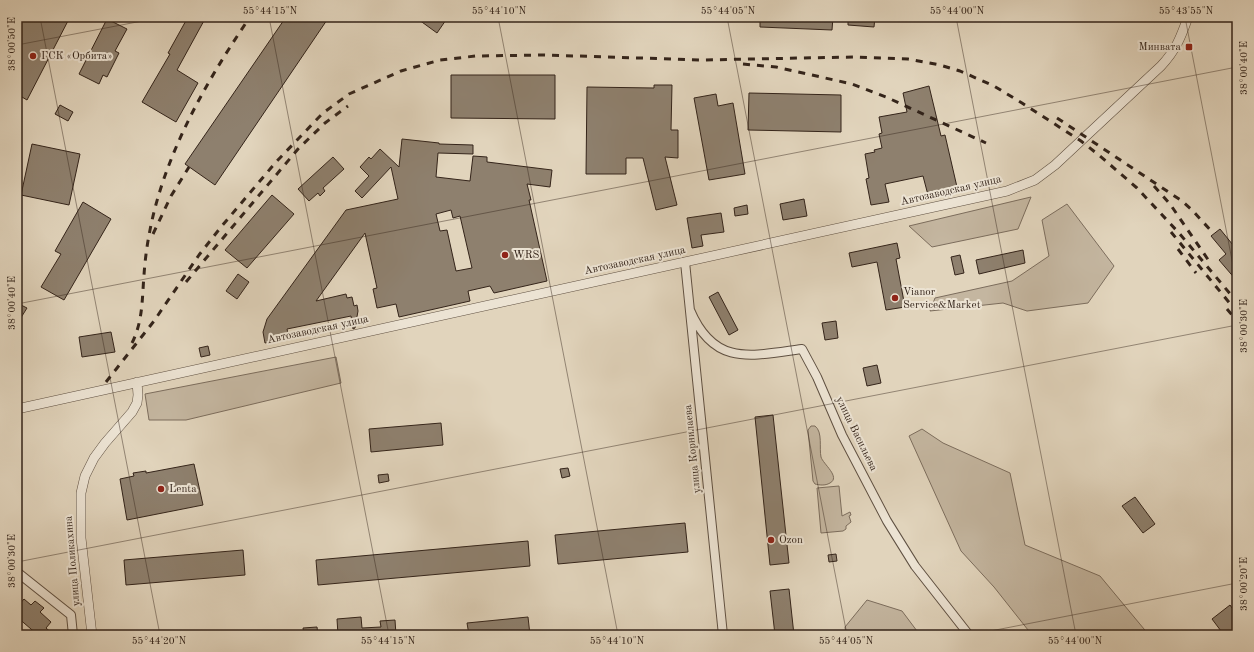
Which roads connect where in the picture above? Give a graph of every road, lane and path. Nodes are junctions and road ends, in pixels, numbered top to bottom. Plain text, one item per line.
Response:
1 (1188, 17) edge
2 (685, 262) junction
3 (690, 310) junction
4 (137, 382) junction
5 (17, 409) edge
6 (17, 572) edge
7 (73, 635) edge
8 (92, 635) edge
9 (723, 635) edge
10 (969, 635) edge

1 - 2 street, Автозаводская улица
2 - 3 street, улица Корнилаева
2 - 4 street, Автозаводская улица
3 - 9 street, улица Корнилаева
3 - 10 street, улица Васильева
4 - 5 street, Автозаводская улица
4 - 8 street, улица Поликахина
6 - 7 street

